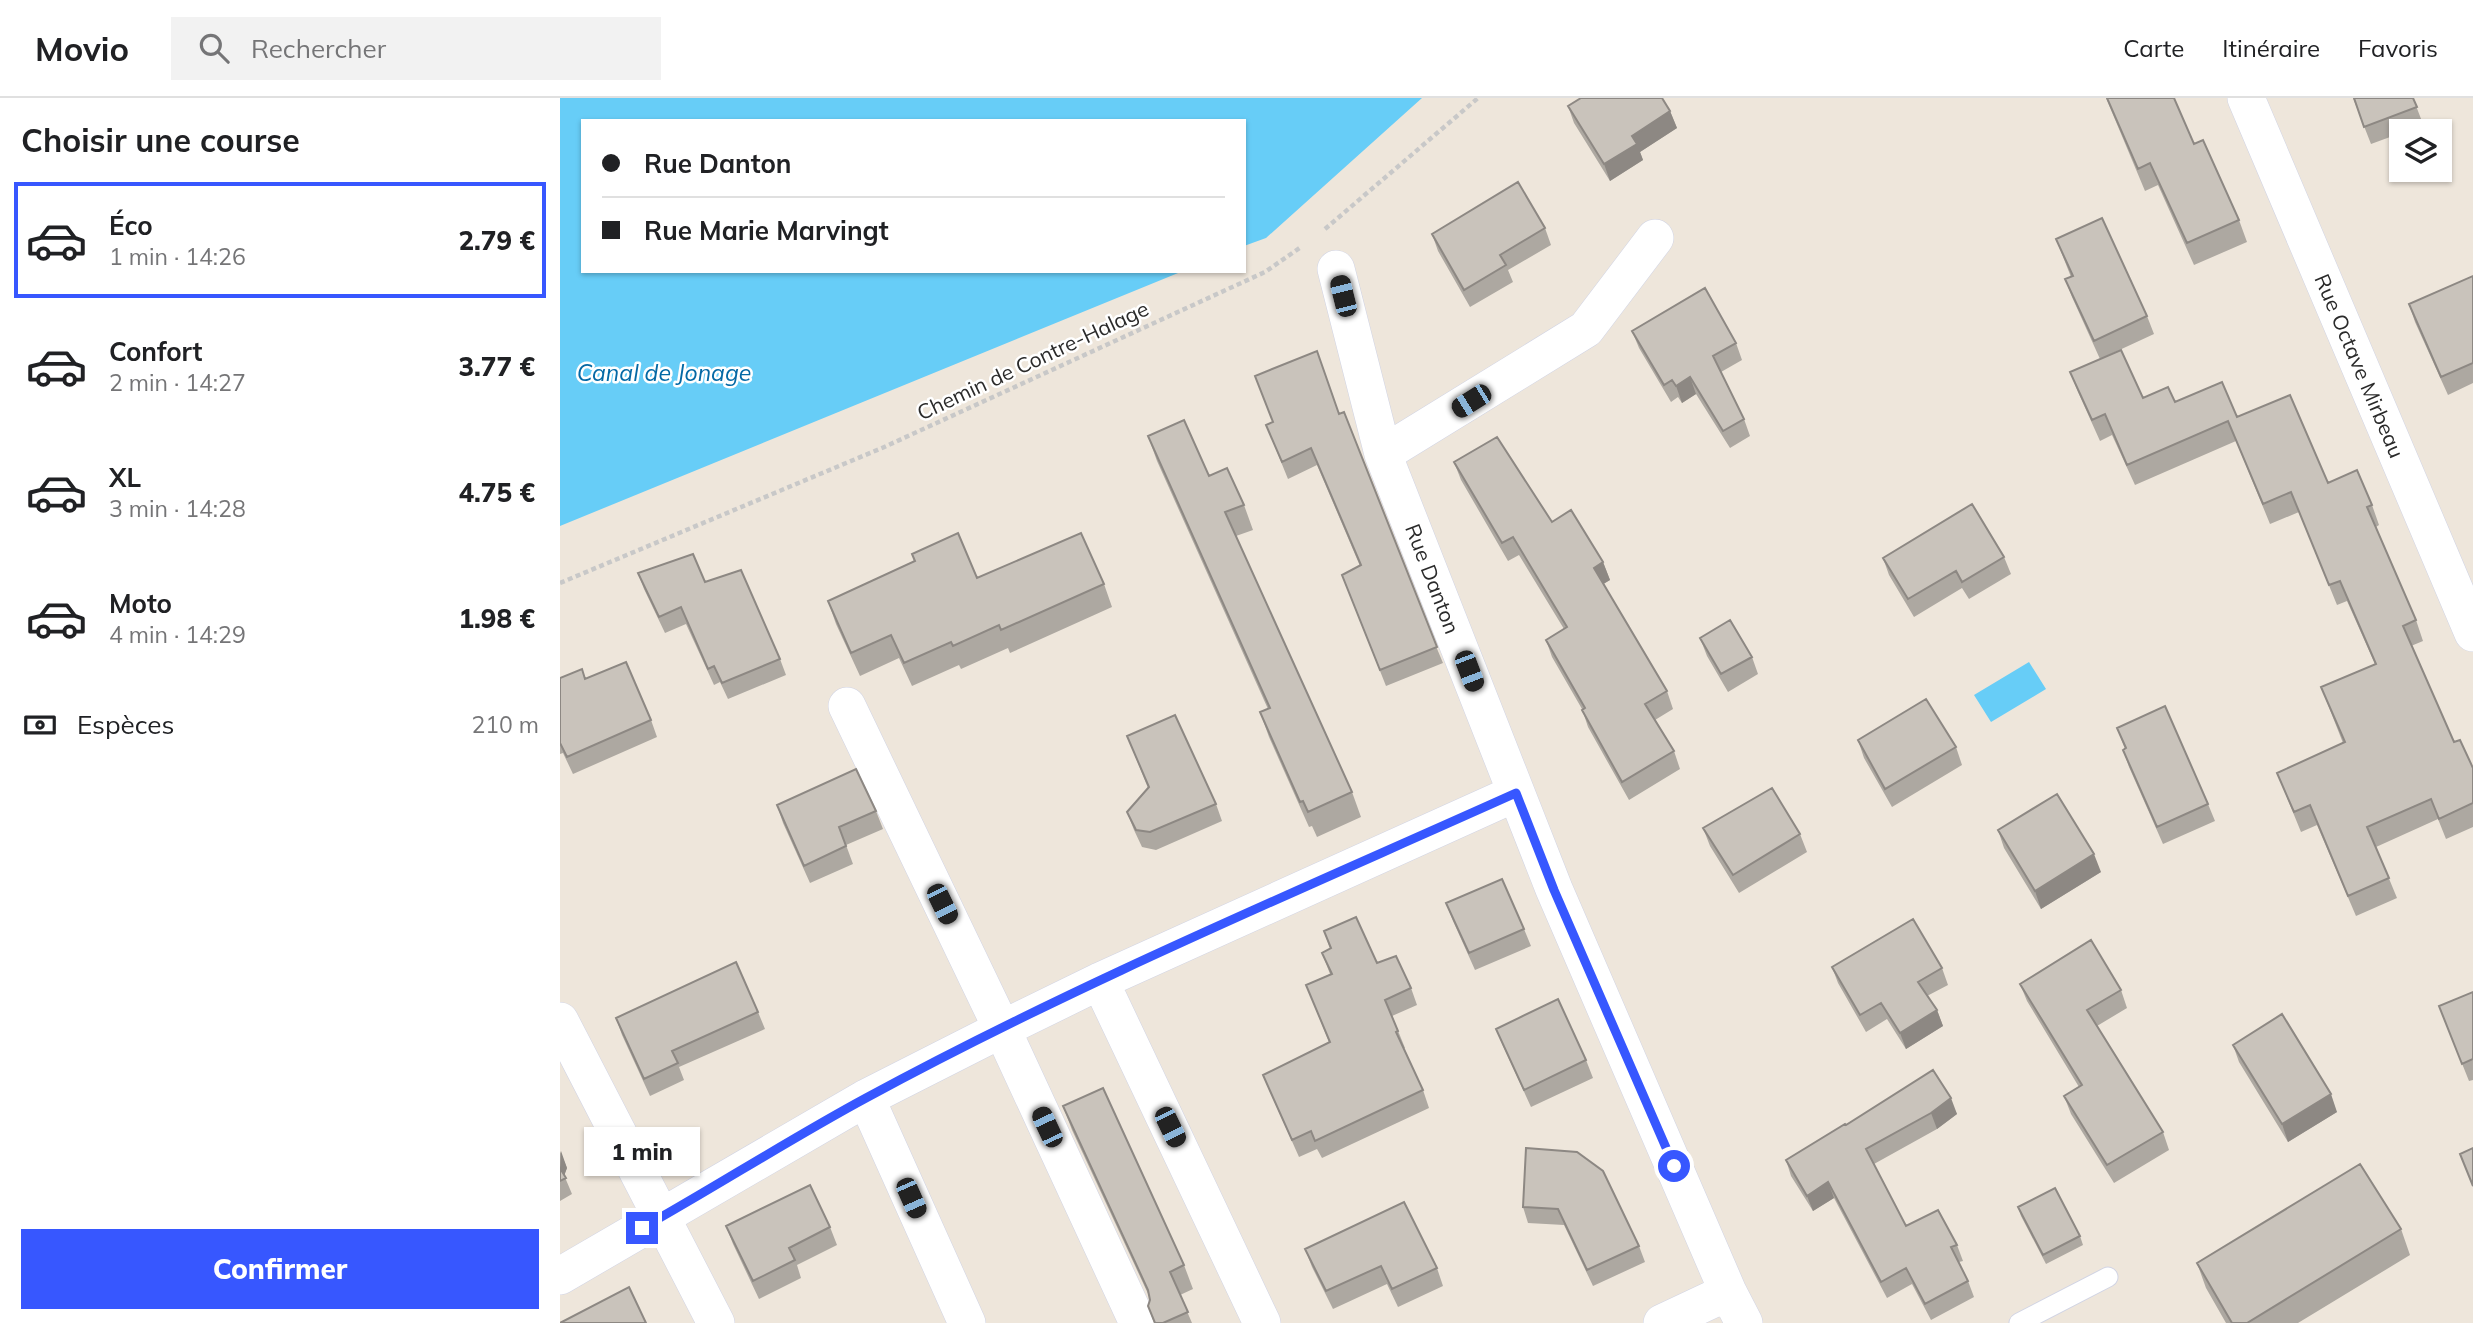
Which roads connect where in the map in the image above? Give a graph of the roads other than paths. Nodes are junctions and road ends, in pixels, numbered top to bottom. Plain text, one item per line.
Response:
1 (2246, 98) edge
2 (1655, 238) dead end
3 (1336, 269) dead end
4 (1383, 454) junction
5 (2473, 633) edge
6 (847, 706) dead end
7 (1516, 793) junction
8 (1100, 981) junction
9 (560, 1021) edge
10 (1002, 1028) junction
11 (866, 1098) junction
12 (663, 1217) junction
13 (560, 1276) edge
14 (2108, 1277) dead end
15 (1736, 1308) edge
16 (716, 1323) edge
17 (967, 1323) edge
18 (1138, 1323) edge
19 (1262, 1323) edge
20 (1662, 1323) edge
21 (2019, 1323) edge

1 - 5 street, Rue Octave Mirbeau
2 - 4 street
3 - 4 street, Rue Danton
4 - 7 street, Rue Danton
6 - 10 street
7 - 8 street
7 - 15 street, Rue Danton
8 - 10 street
8 - 19 street
9 - 12 street
10 - 11 street
10 - 18 street
11 - 12 street
11 - 17 street
12 - 13 street
12 - 16 street
14 - 21 lane
15 - 20 street

